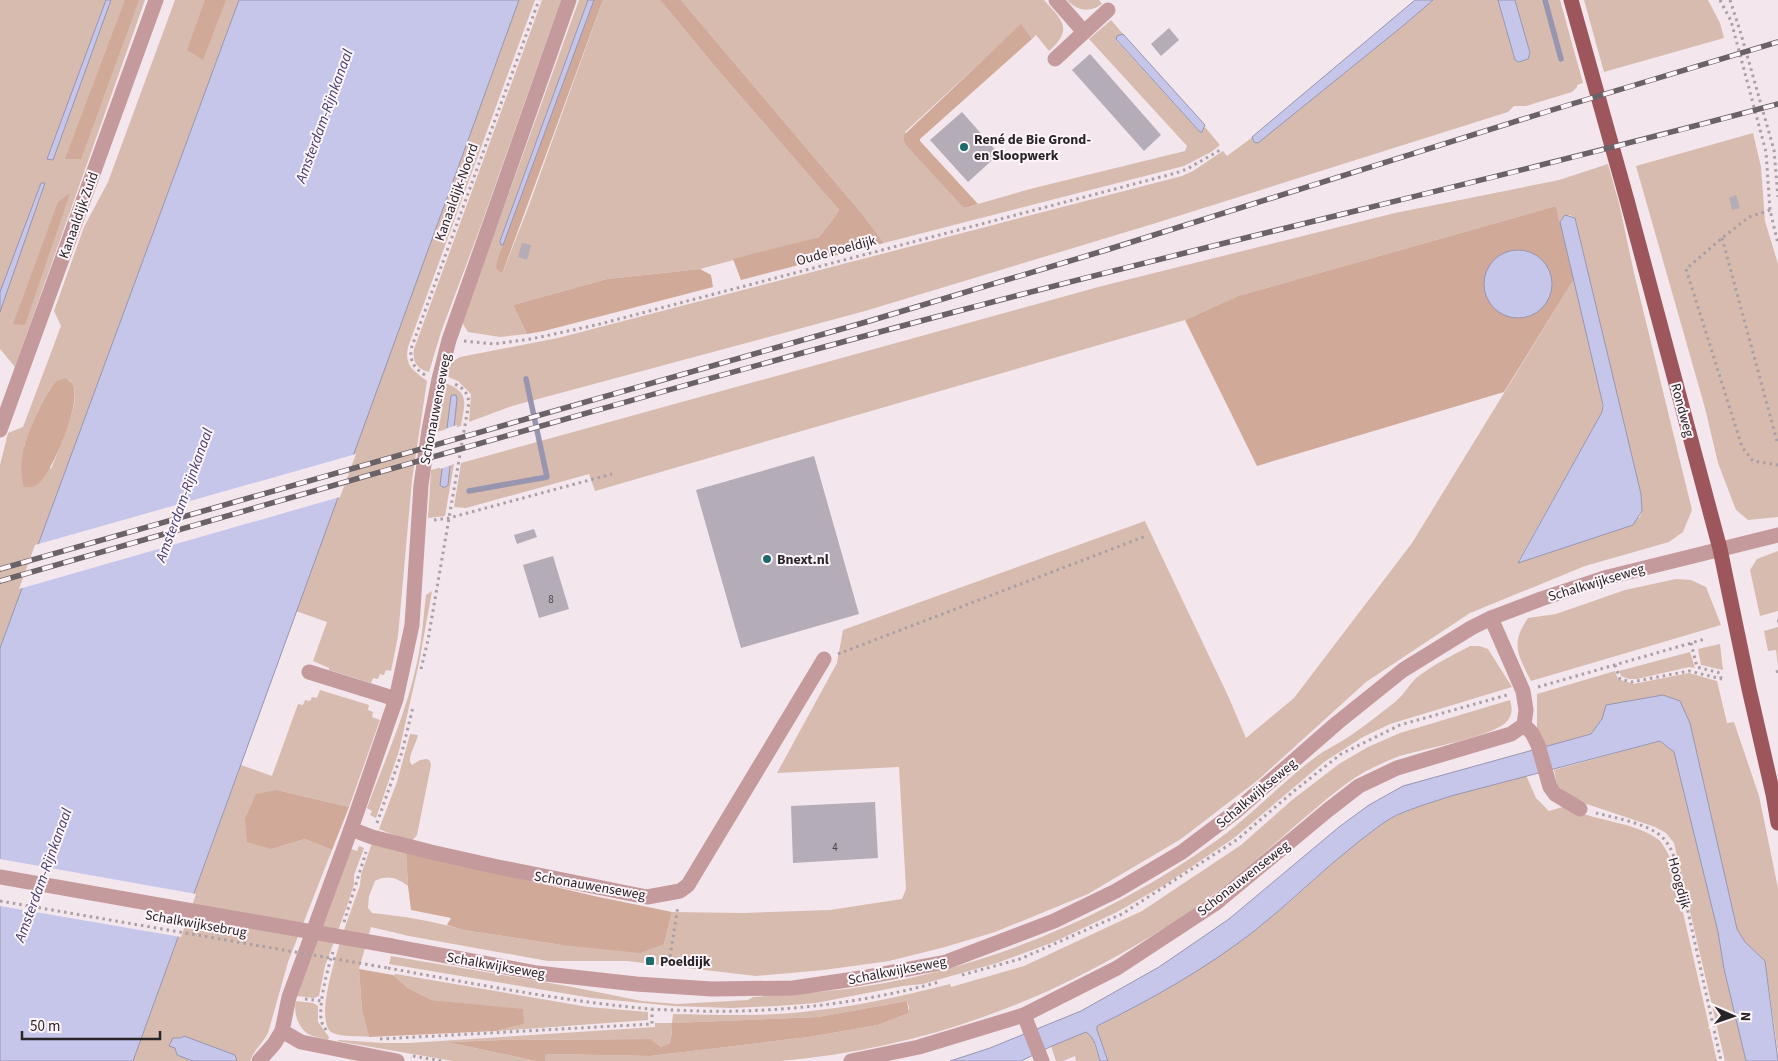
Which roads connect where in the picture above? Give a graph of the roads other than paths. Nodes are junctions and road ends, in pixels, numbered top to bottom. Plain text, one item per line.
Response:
1 (156, 0) edge
2 (569, 0) edge
3 (1056, 0) edge
4 (1571, 0) edge
5 (1108, 10) dead end
6 (1084, 32) junction
7 (1055, 59) dead end
8 (0, 430) edge
9 (1778, 535) edge
10 (1720, 549) junction
11 (1491, 618) junction
12 (824, 659) road end
13 (309, 672) dead end
14 (396, 699) junction
15 (1524, 725) junction
16 (1580, 809) road end
17 (1778, 823) edge
18 (352, 829) junction
19 (0, 877) edge
20 (1024, 1015) junction
21 (282, 1031) junction
22 (1041, 1058) edge
23 (259, 1061) edge
24 (397, 1061) edge
25 (851, 1061) edge

1 - 8 street, Kanaaldijk Zuid
2 - 14 street, Schonauwenseweg
3 - 6 street
4 - 10 main road, Rondweg
5 - 6 street
6 - 7 street
9 - 10 street, Schalkwijkseweg
10 - 11 street, Schalkwijkseweg
10 - 17 main road, Rondweg
11 - 15 street
11 - 19 street, Schalkwijkseweg, bridge
12 - 18 street, Schonauwenseweg
13 - 14 street
14 - 18 street, Schonauwenseweg
15 - 16 street
15 - 20 street, Schonauwenseweg
18 - 21 street, Schonauwenseweg
20 - 22 street
20 - 25 street, Schonauwenseweg
21 - 23 street, Schonauwenseweg
21 - 24 street

